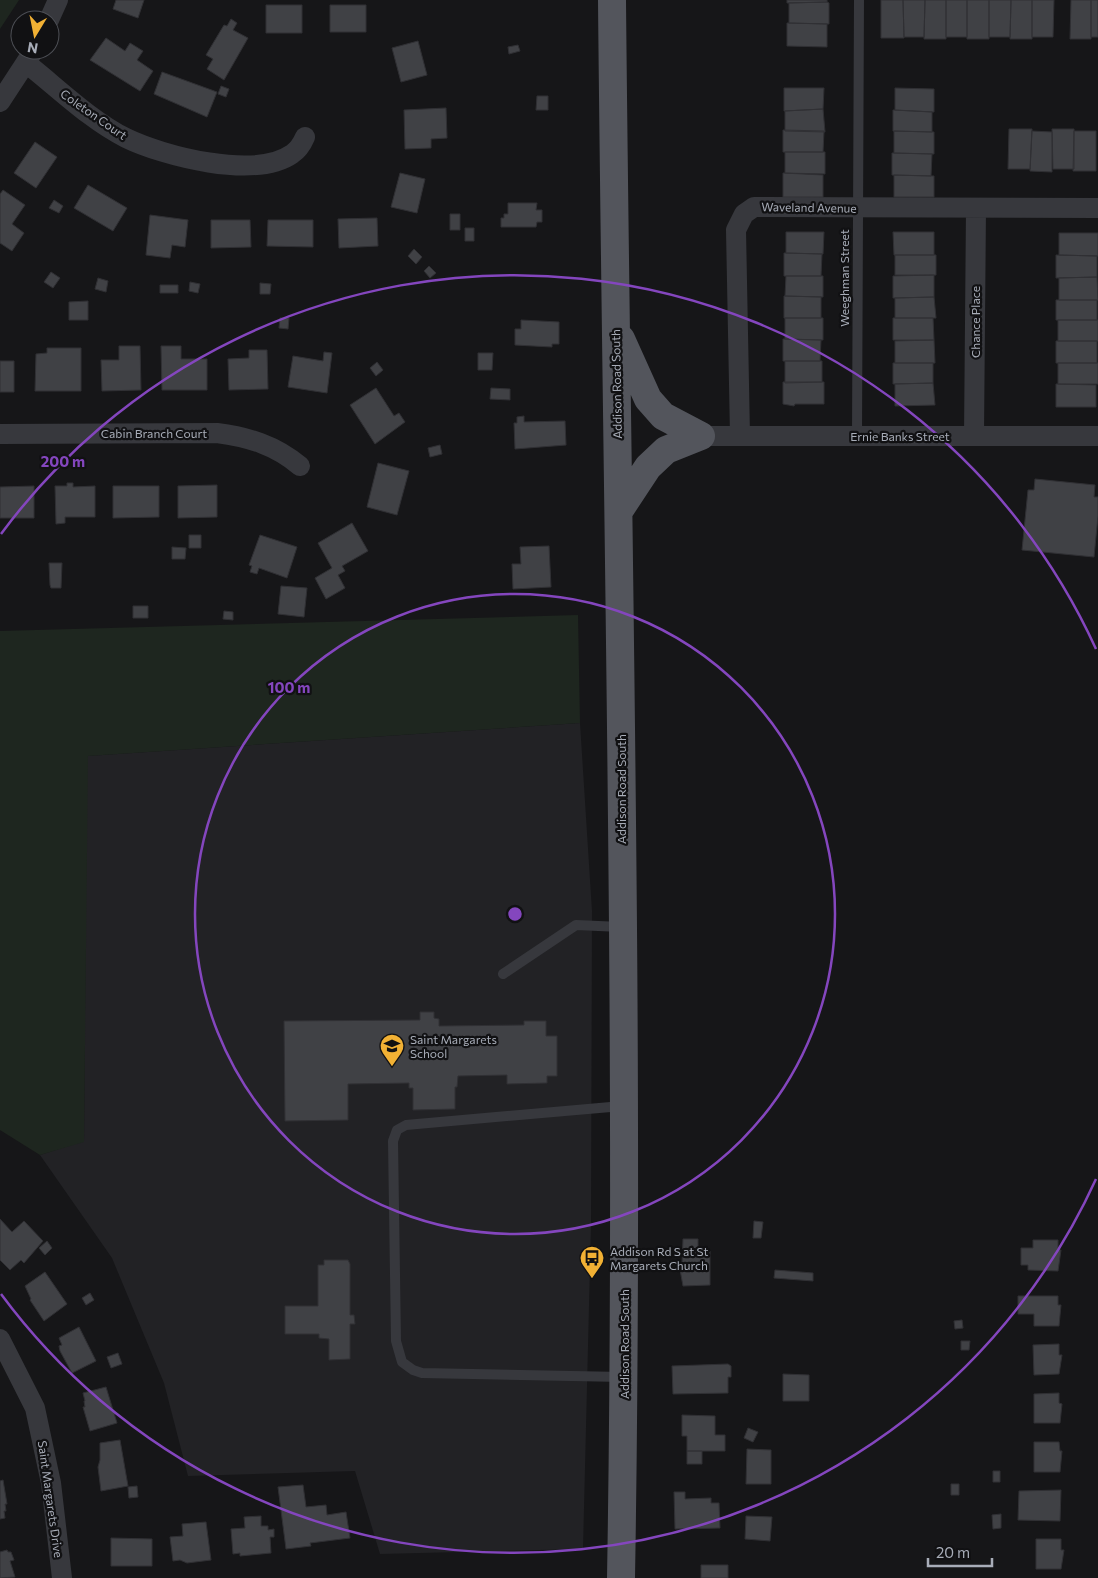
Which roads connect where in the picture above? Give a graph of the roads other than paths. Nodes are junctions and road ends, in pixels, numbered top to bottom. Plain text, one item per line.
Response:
1 (612, 0) edge
2 (859, 0) edge
3 (27, 60) edge
4 (35, 60) edge
5 (0, 102) edge
6 (305, 137) dead end
7 (857, 208) junction
8 (976, 208) junction
9 (1098, 208) edge
10 (616, 325) junction
11 (0, 434) edge
12 (740, 435) junction
13 (701, 436) junction
14 (857, 436) junction
15 (974, 436) junction
16 (1098, 436) edge
17 (300, 466) dead end
18 (618, 511) junction
19 (622, 927) junction
20 (502, 974) dead end
21 (624, 1106) junction
22 (0, 1338) edge
23 (624, 1377) junction
24 (62, 1578) edge
25 (621, 1578) edge

1 - 10 main road, Addison Road South
2 - 7 lane, Weeghman Street
3 - 5 street
4 - 6 street, Coleton Court
7 - 8 street, Waveland Avenue
7 - 12 street, Waveland Avenue
7 - 14 lane, Weeghman Street
8 - 9 street, Waveland Avenue
8 - 15 street, Chance Place
10 - 13 main road
10 - 18 main road, Addison Road South
11 - 17 street, Cabin Branch Court
12 - 13 street, Ernie Banks Street
12 - 14 street, Ernie Banks Street
13 - 18 main road
14 - 15 street, Ernie Banks Street
15 - 16 street, Ernie Banks Street
18 - 19 main road, Addison Road South
19 - 20 lane
19 - 21 main road, Addison Road South
21 - 23 main road, Addison Road South
21 - 23 lane
22 - 24 street, Saint Margarets Drive
23 - 25 main road, Addison Road South

